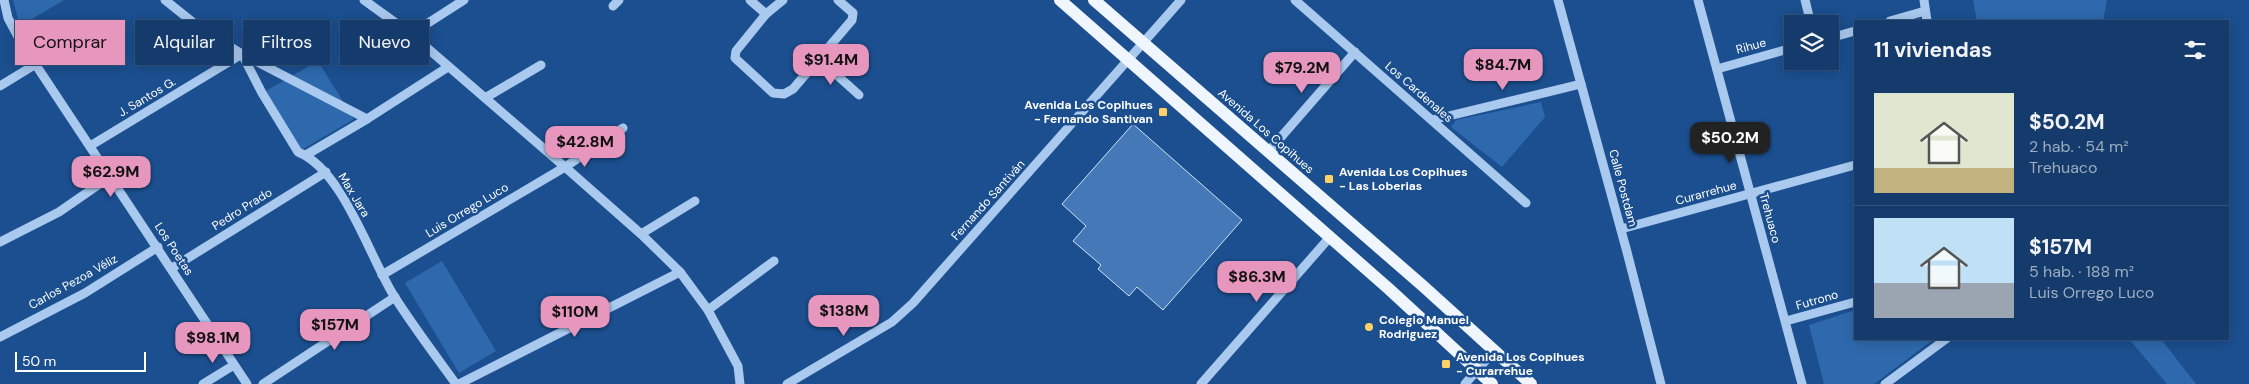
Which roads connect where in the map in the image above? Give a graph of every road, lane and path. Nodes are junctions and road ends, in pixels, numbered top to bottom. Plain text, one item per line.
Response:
1 (4, 0) edge
2 (165, 0) edge
3 (364, 0) edge
4 (464, 0) edge
5 (750, 0) edge
6 (783, 0) edge
7 (838, 0) edge
8 (1060, 0) edge
9 (1094, 0) edge
10 (1181, 0) edge
11 (1295, 0) edge
12 (1558, 0) edge
13 (1698, 0) edge
14 (1805, 0) edge
15 (1924, 0) edge
16 (1925, 12) junction
17 (766, 14) junction
18 (1809, 15) edge
19 (392, 20) edge
20 (1894, 20) edge
21 (1927, 20) edge
22 (429, 22) edge
23 (15, 30) edge
24 (1854, 31) edge
25 (1839, 35) edge
26 (1143, 43) junction
27 (429, 50) edge
28 (1784, 50) edge
29 (1355, 52) junction
30 (242, 54) junction
31 (819, 59) junction
32 (1128, 59) junction
33 (34, 65) edge
34 (37, 65) edge
35 (541, 65) dead end
36 (448, 67) junction
37 (1716, 69) junction
38 (1581, 84) junction
39 (0, 86) edge
40 (858, 96) dead end
41 (485, 98) junction
42 (367, 120) junction
43 (1432, 120) junction
44 (623, 128) dead end
45 (90, 146) junction
46 (1268, 152) junction
47 (306, 155) junction
48 (1854, 165) edge
49 (565, 166) junction
50 (326, 172) junction
51 (111, 176) junction
52 (1750, 193) junction
53 (695, 201) dead end
54 (1526, 203) dead end
55 (1621, 228) junction
56 (642, 234) junction
57 (1330, 237) junction
58 (0, 242) edge
59 (158, 247) junction
60 (774, 261) dead end
61 (172, 268) junction
62 (680, 272) junction
63 (382, 275) junction
64 (395, 297) junction
65 (1854, 302) edge
66 (708, 310) junction
67 (1786, 321) junction
68 (0, 337) edge
69 (1945, 340) edge
70 (1495, 350) junction
71 (234, 365) junction
72 (1477, 370) junction
73 (203, 384) edge
74 (247, 384) edge
75 (263, 384) edge
76 (457, 384) edge
77 (740, 384) edge
78 (787, 384) edge
79 (1201, 384) edge
80 (1465, 384) edge
81 (1492, 384) edge
82 (1531, 384) edge
83 (1661, 384) edge
84 (1802, 384) edge
85 (1886, 384) edge

1 - 23 street, Los Poetas
2 - 30 street
3 - 19 street
4 - 22 street
5 - 17 street
6 - 17 street
7 - 31 street
8 - 32 main road
9 - 26 main road, Avenida Los Copihues
10 - 26 street, Fernando Santiván
11 - 29 street, Los Cardenales
12 - 38 street, Calle Postdam
13 - 37 street, Trehuaco
14 - 18 street
15 - 16 street
16 - 20 street
16 - 21 street
17 - 31 street
24 - 25 street
26 - 32 street, Fernando Santiván
26 - 46 main road, Avenida Los Copihues
27 - 36 street
28 - 37 street, Rihue
29 - 43 street, Los Cardenales
29 - 46 street
30 - 42 street
30 - 45 street, J. Santos G.
30 - 47 street, Max Jara
31 - 40 street
32 - 57 main road
32 - 78 street, Fernando Santiván
33 - 39 street
34 - 45 street, Los Poetas
35 - 41 street
36 - 41 street
36 - 42 street
37 - 52 street, Trehuaco
38 - 43 street
38 - 55 street, Calle Postdam
41 - 49 street
42 - 47 street
43 - 54 street, Los Cardenales
44 - 49 street, Luis Orrego Luco
45 - 51 street, Los Poetas
46 - 70 main road, Avenida Los Copihues
47 - 50 street, Max Jara
48 - 52 street, Curarrehue
49 - 56 street
49 - 63 street, Luis Orrego Luco
50 - 61 street, Pedro Prado
50 - 63 street, Max Jara
51 - 58 street
51 - 59 street, Los Poetas
52 - 55 street, Curarrehue
52 - 67 street, Trehuaco
53 - 56 street
55 - 83 street, Calle Postdam
56 - 62 street
57 - 72 main road
57 - 79 street
59 - 61 street, Los Poetas
59 - 68 street, Carlos Pezoa Véliz
60 - 66 street
61 - 71 street, Los Poetas
62 - 66 street
62 - 76 street
63 - 64 street, Max Jara
64 - 75 street
64 - 76 street, Max Jara
65 - 67 street, Futrono
66 - 77 street
67 - 84 street, Trehuaco
69 - 85 street
70 - 72 street
70 - 82 main road, Avenida Los Copihues
71 - 73 street
71 - 74 street, Los Poetas
72 - 80 street
72 - 81 main road

